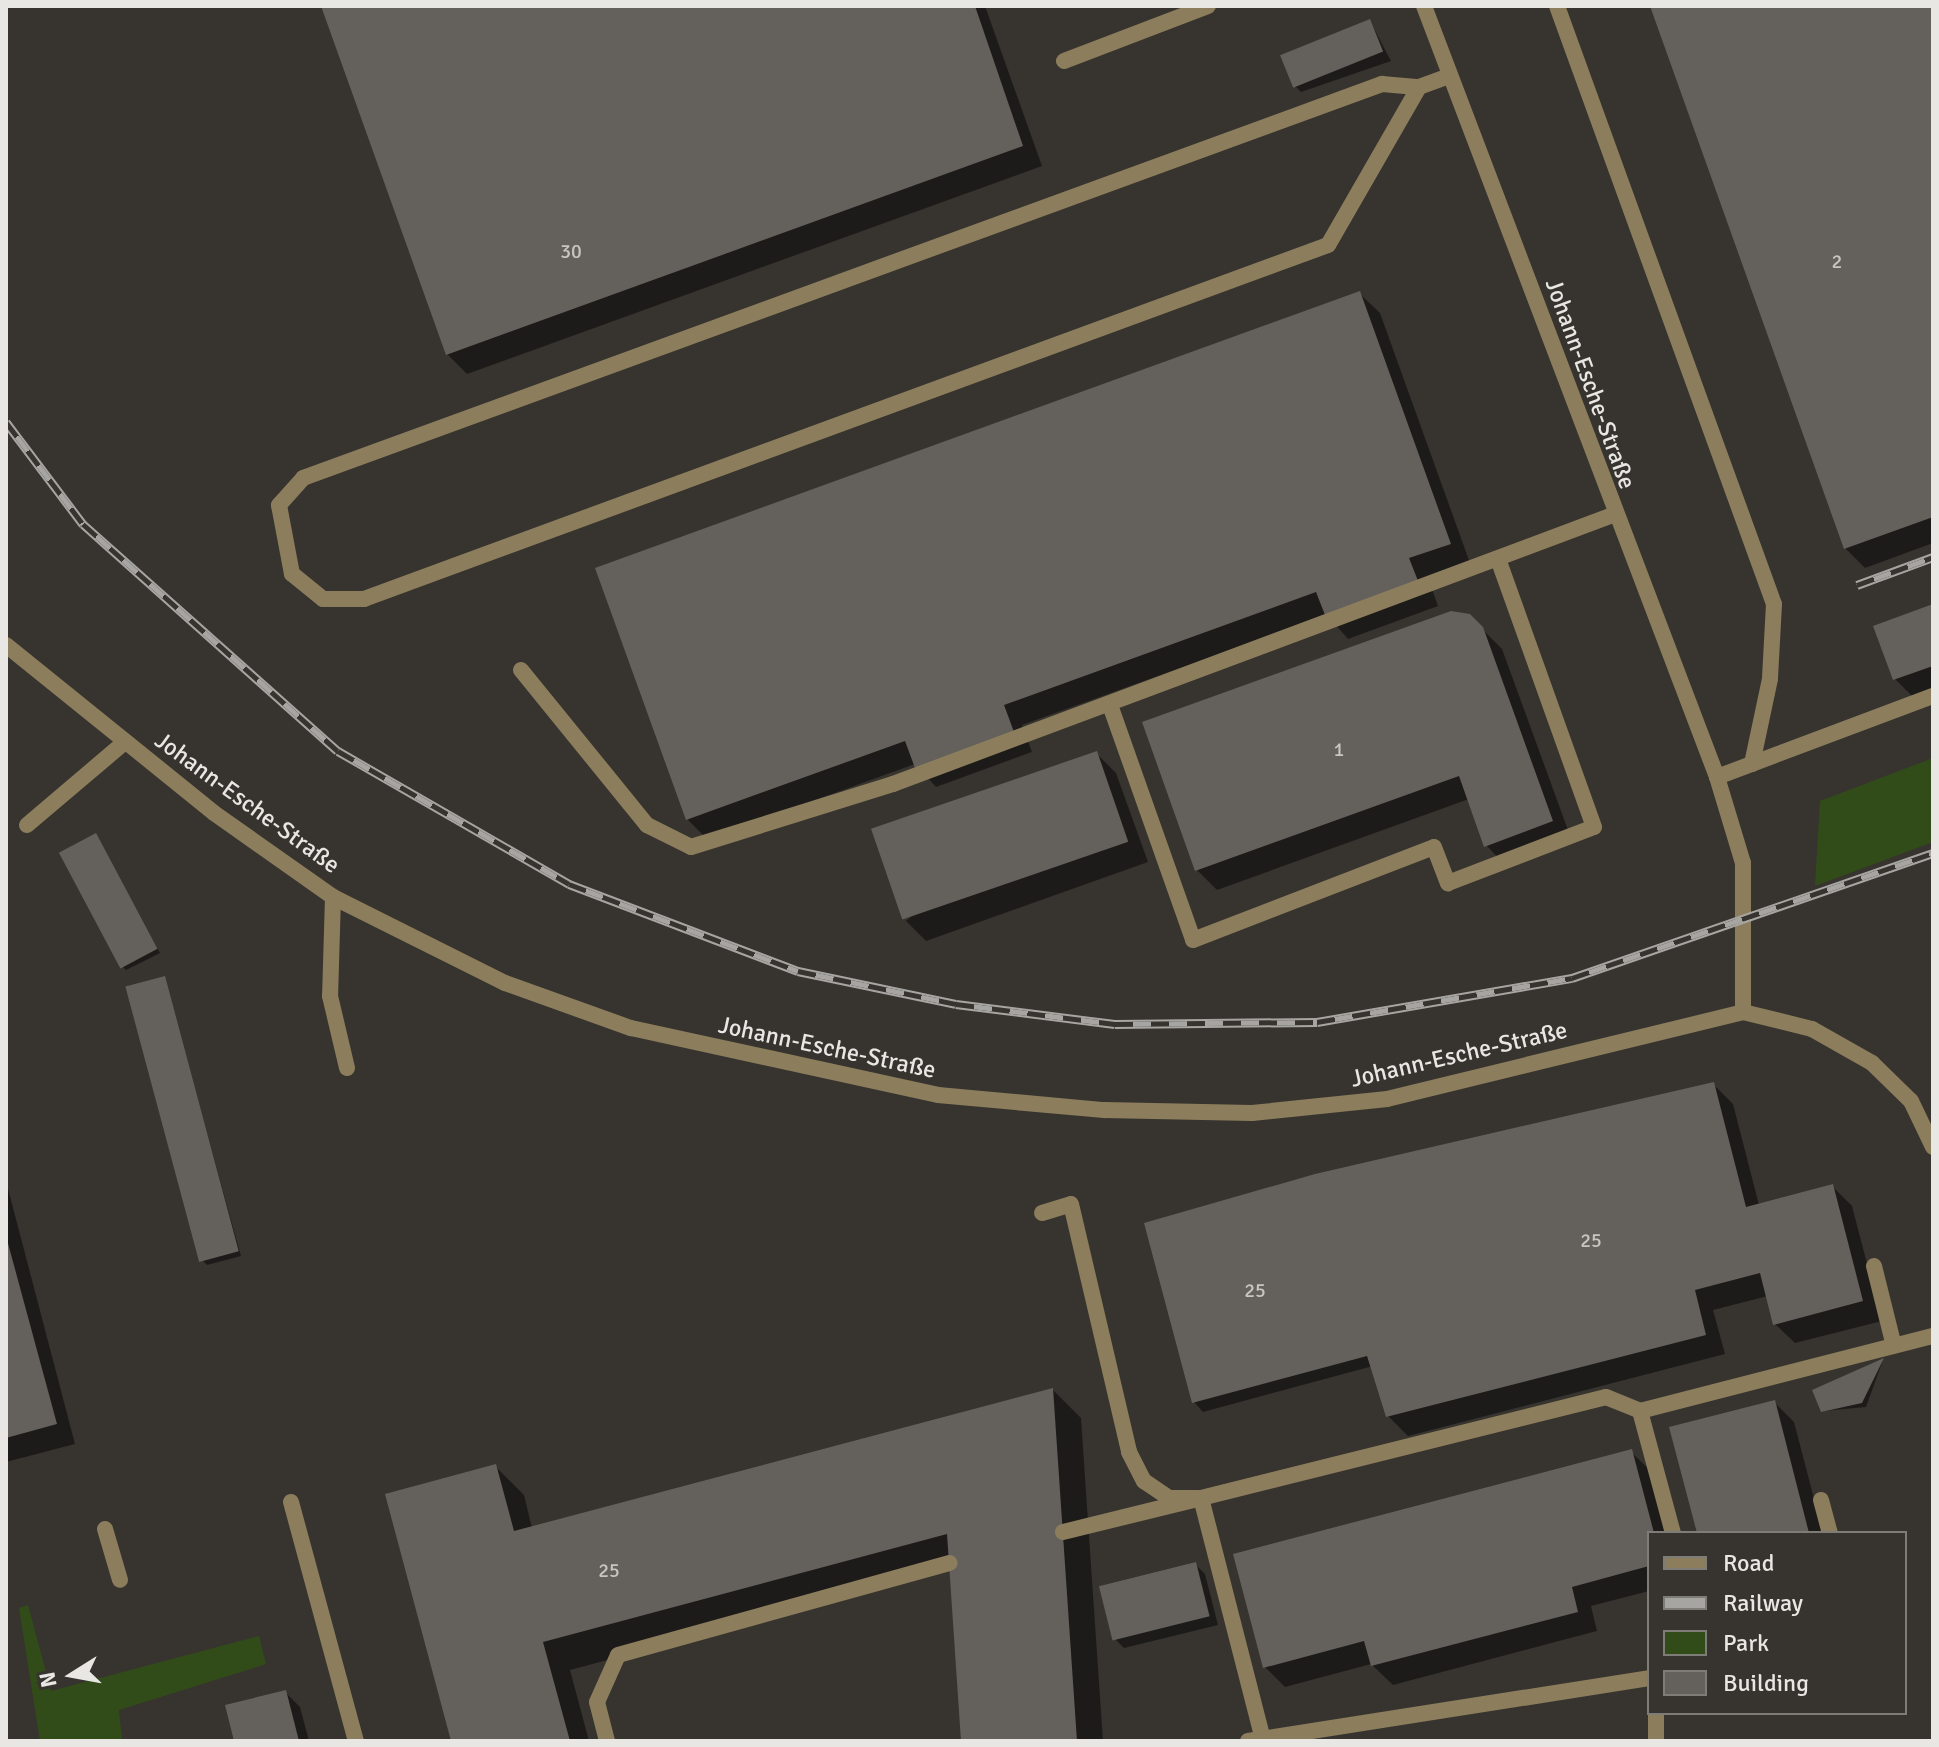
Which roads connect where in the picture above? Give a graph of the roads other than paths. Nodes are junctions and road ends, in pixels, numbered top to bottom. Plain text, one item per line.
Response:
1 (1208, 6) edge
2 (1424, 6) edge
3 (1557, 6) edge
4 (1064, 61) dead end
5 (1449, 76) junction
6 (1419, 87) junction
7 (1613, 515) junction
8 (1499, 561) junction
9 (6, 645) edge
10 (521, 670) dead end
11 (1933, 696) edge
12 (1110, 705) junction
13 (125, 742) junction
14 (1752, 764) junction
15 (1717, 777) junction
16 (27, 825) dead end
17 (333, 897) junction
18 (1743, 1012) junction
19 (347, 1068) dead end
20 (1933, 1147) edge
21 (1042, 1213) dead end
22 (1874, 1266) dead end
23 (1933, 1336) edge
24 (1894, 1346) junction
25 (1640, 1411) junction
26 (1201, 1498) junction
27 (1821, 1500) dead end
28 (291, 1502) dead end
29 (105, 1529) dead end
30 (1672, 1531) edge
31 (1829, 1531) edge
32 (1063, 1532) dead end
33 (949, 1563) dead end
34 (120, 1580) dead end
35 (1647, 1678) edge
36 (1656, 1715) edge
37 (1255, 1740) edge
38 (356, 1741) edge
39 (607, 1741) edge
40 (1656, 1741) edge

1 - 4 street
2 - 5 street, Johann-Esche-Straße
3 - 14 street
5 - 6 street
5 - 7 street, Johann-Esche-Straße
6 - 6 street
7 - 8 street
7 - 15 street, Johann-Esche-Straße
8 - 12 street
8 - 12 street
9 - 13 street, Johann-Esche-Straße
10 - 12 street
11 - 14 street
13 - 16 street
13 - 17 street, Johann-Esche-Straße
14 - 15 street
15 - 18 street, Johann-Esche-Straße
17 - 18 street, Johann-Esche-Straße
17 - 19 street
18 - 20 street, Johann-Esche-Straße
21 - 26 street
22 - 24 street
23 - 24 street
24 - 25 street
25 - 26 street
25 - 30 street
26 - 32 street
26 - 37 street
27 - 31 street
28 - 38 street
29 - 34 street
33 - 39 street
35 - 37 street
36 - 40 street

